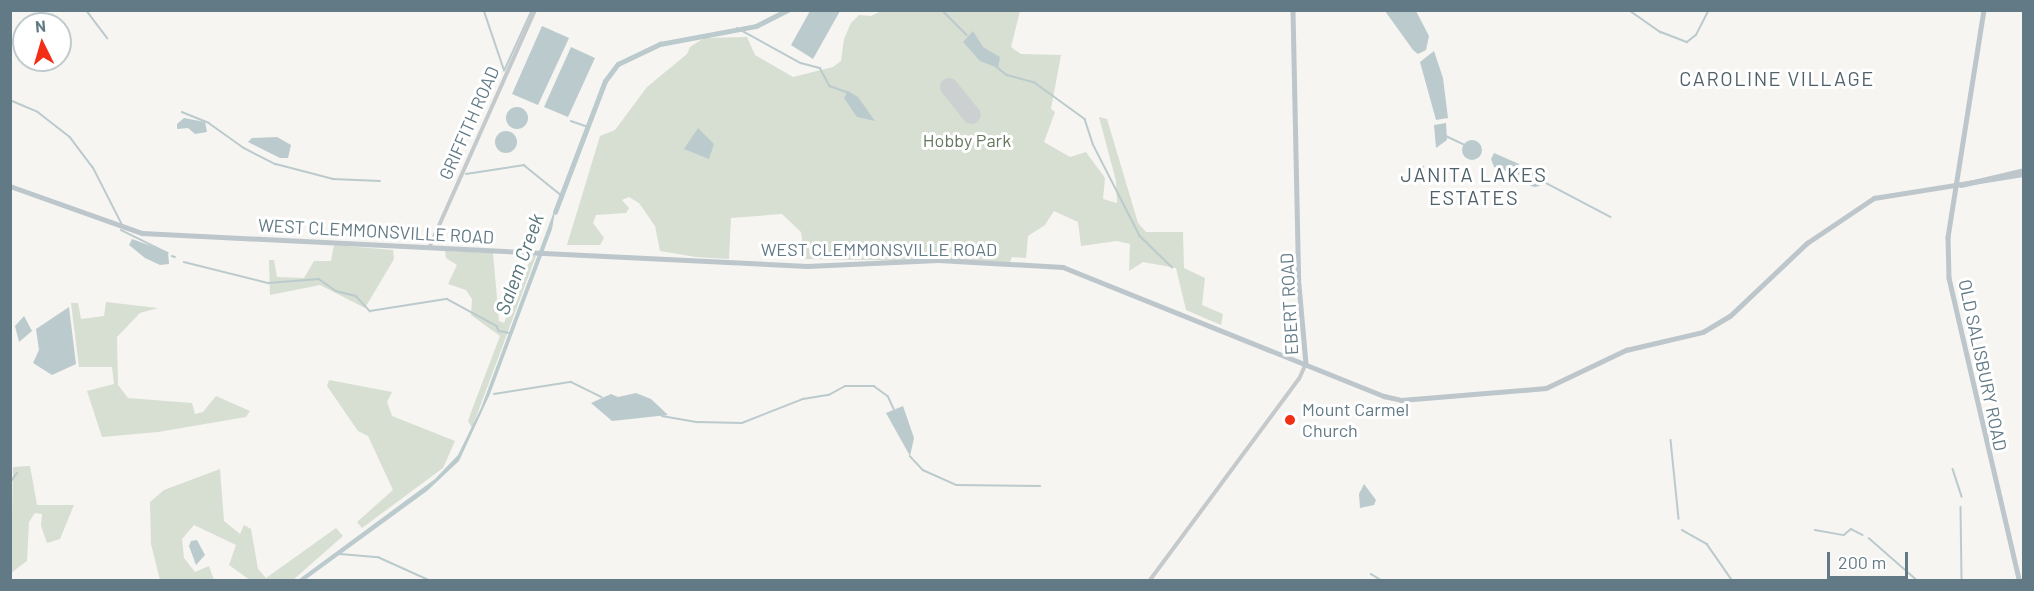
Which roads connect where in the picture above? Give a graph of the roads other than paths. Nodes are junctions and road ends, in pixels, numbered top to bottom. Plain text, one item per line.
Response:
1 (535, 10) edge
2 (1293, 10) edge
3 (1984, 10) edge
4 (2024, 172) edge
5 (10, 186) edge
6 (1958, 186) junction
7 (429, 248) junction
8 (1306, 363) junction
9 (1150, 580) edge
10 (2019, 580) edge

1 - 7 street, GRIFFITH ROAD
2 - 8 main road, EBERT ROAD
3 - 6 main road, OLD SALISBURY ROAD
4 - 6 main road, WEST CLEMMONSVILLE ROAD
5 - 7 main road, WEST CLEMMONSVILLE ROAD
6 - 8 main road, WEST CLEMMONSVILLE ROAD
6 - 10 main road, OLD SALISBURY ROAD
7 - 8 main road, WEST CLEMMONSVILLE ROAD
8 - 9 street, EBERT ROAD

